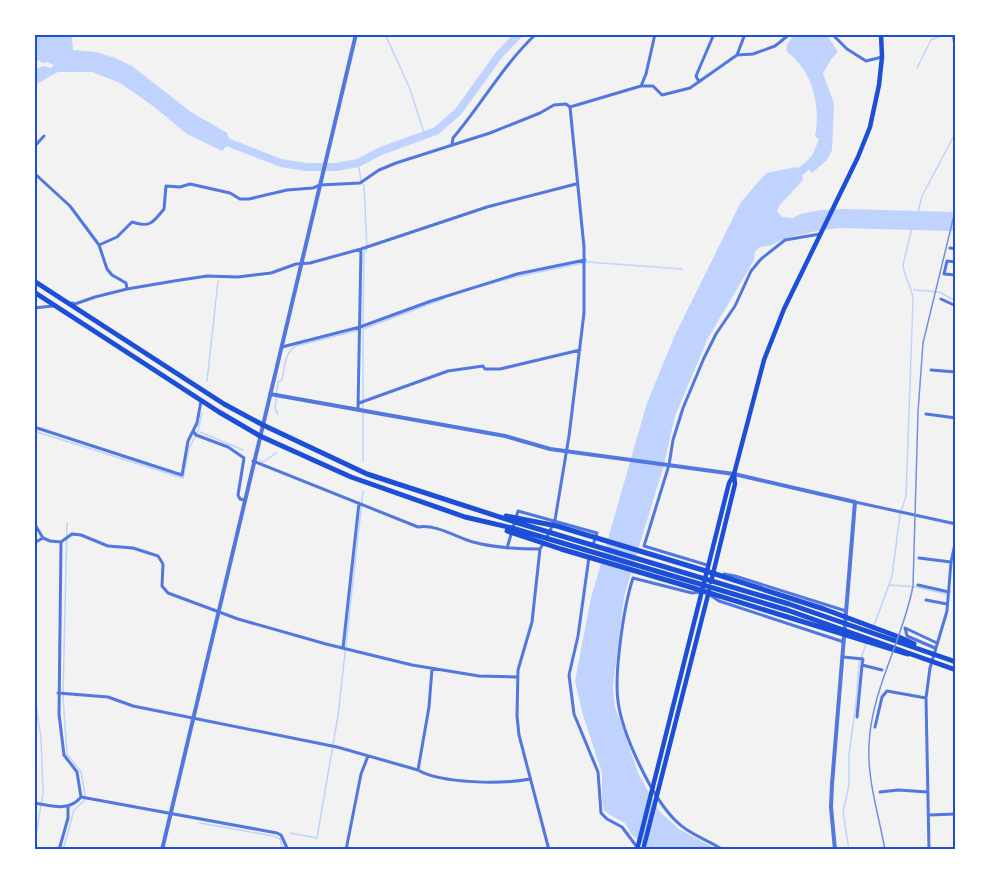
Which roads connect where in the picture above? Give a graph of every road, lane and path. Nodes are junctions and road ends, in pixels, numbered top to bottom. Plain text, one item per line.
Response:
1 (356, 34) edge
2 (536, 34) edge
3 (656, 34) edge
4 (714, 34) edge
5 (745, 34) edge
6 (790, 34) edge
7 (832, 34) edge
8 (881, 34) edge
9 (737, 55) junction
10 (882, 57) junction
11 (699, 83) junction
12 (640, 86) junction
13 (570, 107) junction
14 (44, 136) dead end
15 (452, 144) junction
16 (34, 147) edge
17 (34, 173) edge
18 (321, 182) junction
19 (577, 184) junction
20 (821, 232) junction
21 (99, 245) junction
22 (950, 248) dead end
23 (361, 249) junction
24 (956, 249) edge
25 (585, 260) junction
26 (956, 262) edge
27 (302, 263) junction
28 (956, 275) edge
29 (34, 281) edge
30 (127, 289) junction
31 (34, 292) edge
32 (942, 300) dead end
33 (68, 301) junction
34 (956, 306) edge
35 (34, 308) edge
36 (60, 308) junction
37 (360, 327) junction
38 (282, 347) junction
39 (580, 350) junction
40 (931, 370) dead end
41 (956, 372) edge
42 (270, 394) junction
43 (201, 401) junction
44 (360, 403) junction
45 (358, 409) junction
46 (926, 414) dead end
47 (956, 418) edge
48 (263, 425) junction
49 (34, 428) edge
50 (195, 433) junction
51 (260, 436) junction
52 (566, 450) junction
53 (253, 461) junction
54 (668, 464) junction
55 (734, 474) junction
56 (244, 500) junction
57 (855, 502) junction
58 (358, 503) junction
59 (515, 520) junction
60 (555, 520) junction
61 (34, 523) edge
62 (956, 524) edge
63 (511, 530) junction
64 (43, 538) junction
65 (956, 539) edge
66 (61, 542) junction
67 (34, 543) edge
68 (507, 548) junction
69 (540, 549) junction
70 (919, 558) dead end
71 (951, 562) junction
72 (707, 568) junction
73 (713, 573) junction
74 (950, 581) junction
75 (956, 582) edge
76 (918, 585) dead end
77 (702, 591) junction
78 (949, 592) junction
79 (709, 594) junction
80 (926, 600) dead end
81 (947, 604) junction
82 (846, 611) junction
83 (218, 612) junction
84 (844, 642) junction
85 (937, 643) junction
86 (343, 648) junction
87 (935, 648) junction
88 (921, 653) junction
89 (843, 657) junction
90 (956, 662) edge
91 (862, 665) junction
92 (432, 669) junction
93 (882, 670) dead end
94 (956, 670) edge
95 (517, 677) junction
96 (58, 693) junction
97 (926, 698) junction
98 (194, 717) junction
99 (857, 717) dead end
100 (875, 727) dead end
101 (368, 756) junction
102 (418, 770) junction
103 (530, 778) junction
104 (651, 790) junction
105 (880, 792) dead end
106 (928, 792) junction
107 (81, 797) junction
108 (656, 798) junction
109 (34, 803) edge
110 (68, 806) junction
111 (171, 812) junction
112 (956, 814) edge
113 (928, 815) junction
114 (640, 847) edge
115 (59, 849) edge
116 (162, 849) edge
117 (288, 849) edge
118 (346, 849) edge
119 (549, 849) edge
120 (723, 849) edge
121 (835, 849) edge
122 (929, 849) edge

1 - 18 street
2 - 15 street
3 - 12 street
4 - 11 street
5 - 9 street
6 - 9 street
7 - 10 street
8 - 10 main road
9 - 11 street
10 - 20 main road
11 - 12 street
12 - 13 street
13 - 15 street
13 - 19 street
14 - 16 street
15 - 18 street
17 - 21 street
18 - 21 street
18 - 27 street
19 - 23 street
19 - 25 street
20 - 54 street
20 - 55 main road
21 - 30 street
22 - 24 street
23 - 27 street
23 - 37 street
25 - 37 street
25 - 39 street
26 - 28 street
27 - 30 street
27 - 38 street
29 - 33 highway
30 - 33 street
31 - 36 highway
32 - 34 street
33 - 36 street
33 - 48 highway
35 - 36 street
36 - 43 highway
37 - 38 street
37 - 44 street
38 - 42 street
39 - 44 street
39 - 52 street
40 - 41 street
42 - 45 street
42 - 48 street
43 - 50 street
43 - 51 highway
44 - 45 street
45 - 52 street
46 - 47 street
48 - 51 street
48 - 59 highway
49 - 50 street
50 - 56 street
51 - 53 street
51 - 63 highway
52 - 54 street
52 - 60 street
53 - 56 street
53 - 58 street
54 - 55 street
54 - 72 street
55 - 57 street
55 - 72 main road
55 - 73 main road
56 - 83 street
57 - 62 street
57 - 82 street
58 - 68 street
58 - 86 street
59 - 72 highway
59 - 88 highway
60 - 68 street
60 - 69 street
60 - 114 street
61 - 64 street
63 - 77 highway
63 - 88 highway
64 - 66 street
64 - 67 street
65 - 71 street
66 - 83 street
66 - 96 street
68 - 69 street
69 - 95 street
70 - 71 street
71 - 74 street
72 - 73 highway
72 - 77 main road
73 - 79 main road
73 - 82 street
73 - 88 highway
74 - 75 street
74 - 78 street
76 - 78 street
77 - 79 highway
77 - 104 main road
77 - 104 street
78 - 81 street
79 - 84 street
79 - 88 highway
79 - 108 main road
80 - 81 street
81 - 85 street
82 - 84 street
83 - 86 street
83 - 98 street
84 - 89 street
85 - 87 street
85 - 87 street
86 - 92 street
87 - 97 street
88 - 90 highway
88 - 94 highway
89 - 91 street
89 - 121 street
91 - 93 street
91 - 99 street
92 - 95 street
92 - 102 street
95 - 103 street
96 - 98 street
96 - 107 street
97 - 100 street
97 - 106 street
98 - 101 street
98 - 111 street
101 - 102 street
101 - 118 street
102 - 103 street
103 - 119 street
104 - 108 street
104 - 114 main road
105 - 106 street
106 - 113 street
107 - 110 street
107 - 111 street
108 - 114 main road
108 - 120 street
109 - 110 street
110 - 115 street
111 - 116 street
111 - 117 street
112 - 113 street
113 - 122 street

